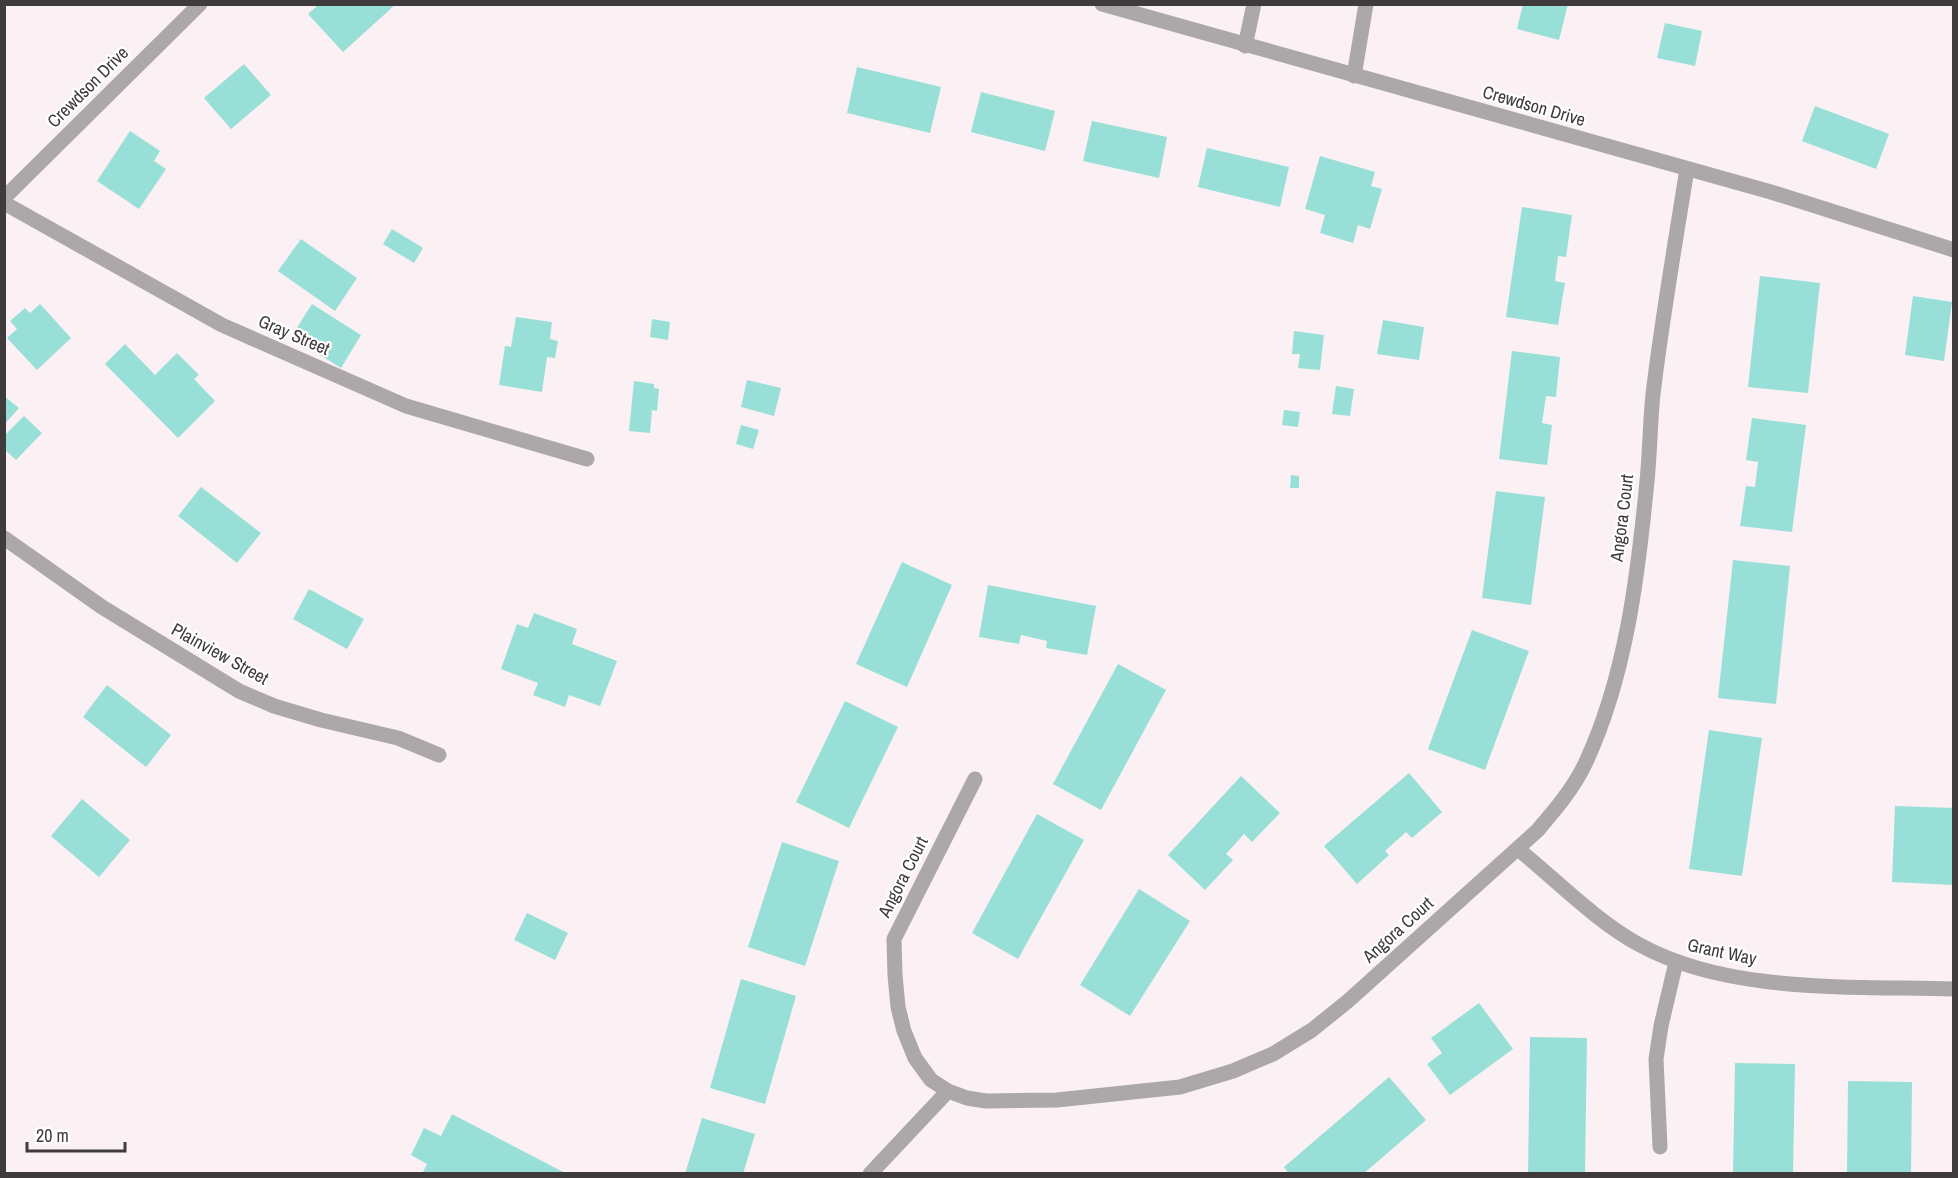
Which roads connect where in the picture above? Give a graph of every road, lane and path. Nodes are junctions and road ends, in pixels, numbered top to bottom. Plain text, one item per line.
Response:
1 (200, 4) edge
2 (1102, 4) edge
3 (1254, 4) edge
4 (1366, 4) edge
5 (1245, 46) junction
6 (1354, 76) junction
7 (1687, 169) junction
8 (4, 198) edge
9 (4, 203) edge
10 (1953, 250) edge
11 (587, 459) dead end
12 (4, 538) edge
13 (439, 755) dead end
14 (975, 779) dead end
15 (1518, 849) junction
16 (1676, 962) junction
17 (1953, 989) edge
18 (948, 1091) junction
19 (1660, 1147) dead end
20 (870, 1173) edge

1 - 8 street, Crewdson Drive
2 - 5 street, Crewdson Drive
3 - 5 street
4 - 6 street
5 - 6 street, Crewdson Drive
6 - 7 street, Crewdson Drive
7 - 10 street, Crewdson Drive
7 - 15 street, Angora Court
9 - 11 street, Gray Street
12 - 13 street, Plainview Street
14 - 18 street, Angora Court
15 - 16 street, Grant Way
15 - 18 street, Angora Court
16 - 17 street, Grant Way
16 - 19 street
18 - 20 street

